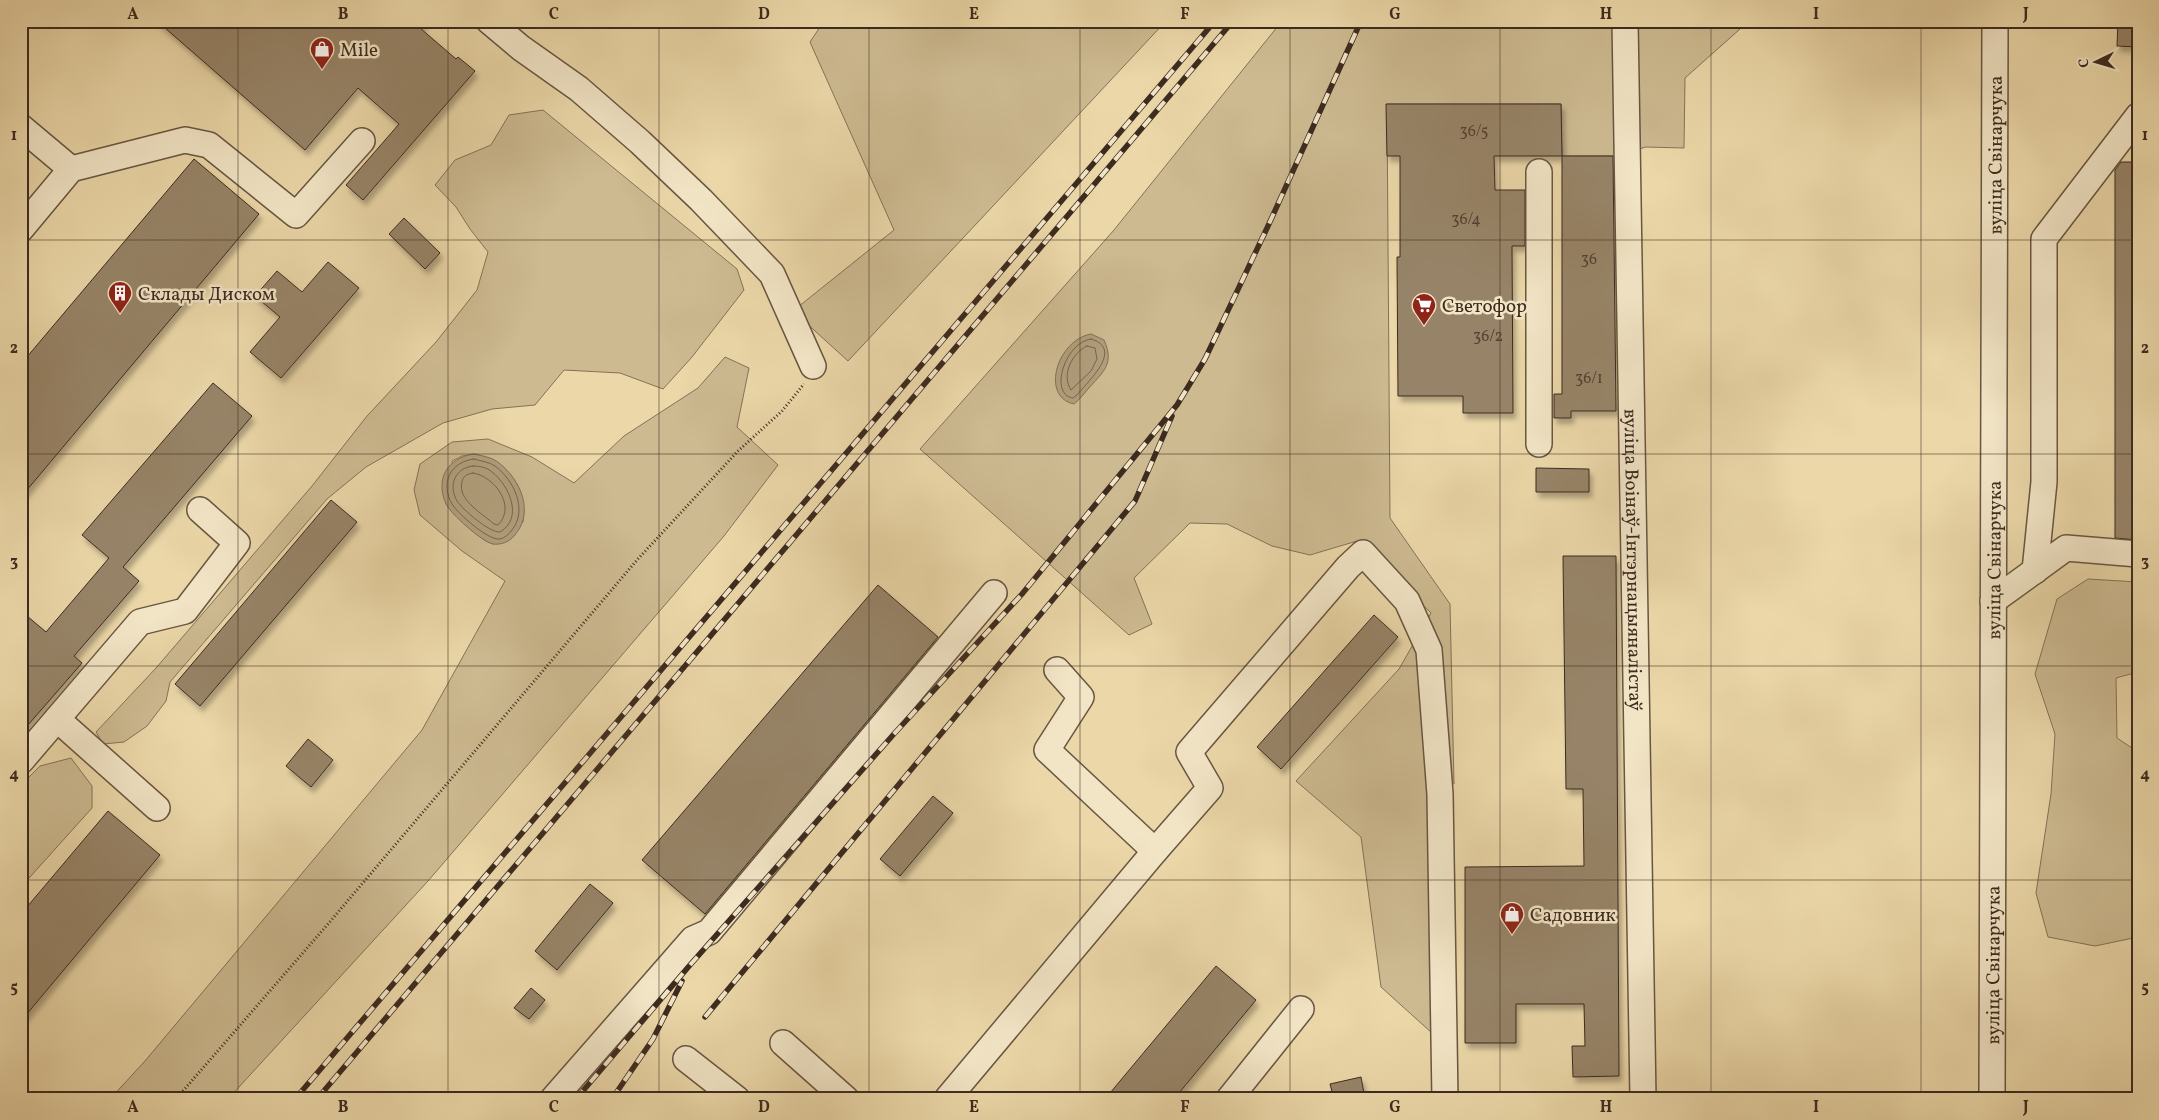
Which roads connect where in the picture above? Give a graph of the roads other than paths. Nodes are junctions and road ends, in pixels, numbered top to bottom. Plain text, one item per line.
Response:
1 (489, 21) edge
2 (1625, 21) edge
3 (1995, 21) edge
4 (2138, 116) edge
5 (21, 128) edge
6 (362, 141) dead end
7 (71, 169) junction
8 (1539, 172) dead end
9 (21, 229) edge
10 (813, 366) road end
11 (1539, 444) dead end
12 (200, 510) dead end
13 (2138, 554) edge
14 (2035, 571) junction
15 (994, 593) dead end
16 (1994, 601) junction
17 (1056, 670) dead end
18 (57, 719) junction
19 (21, 761) edge
20 (157, 808) dead end
21 (1155, 851) junction
22 (1301, 1009) dead end
23 (783, 1043) dead end
24 (686, 1059) dead end
25 (553, 1099) edge
26 (737, 1099) edge
27 (846, 1099) edge
28 (948, 1099) edge
29 (1228, 1099) edge
30 (1446, 1099) edge
31 (1643, 1099) edge
32 (1992, 1099) edge

1 - 10 street
2 - 31 street, вуліца Воінаў-Інтэрнацыяналістаў
3 - 16 street, вуліца Свінарчука
4 - 14 street
5 - 7 street
6 - 7 street
7 - 9 street
8 - 11 street
12 - 18 street
13 - 14 street
14 - 16 street
15 - 25 street
16 - 32 street, вуліца Свінарчука
17 - 21 street
18 - 19 street
18 - 20 street
21 - 28 street
21 - 30 street
22 - 29 street
23 - 27 street
24 - 26 street

